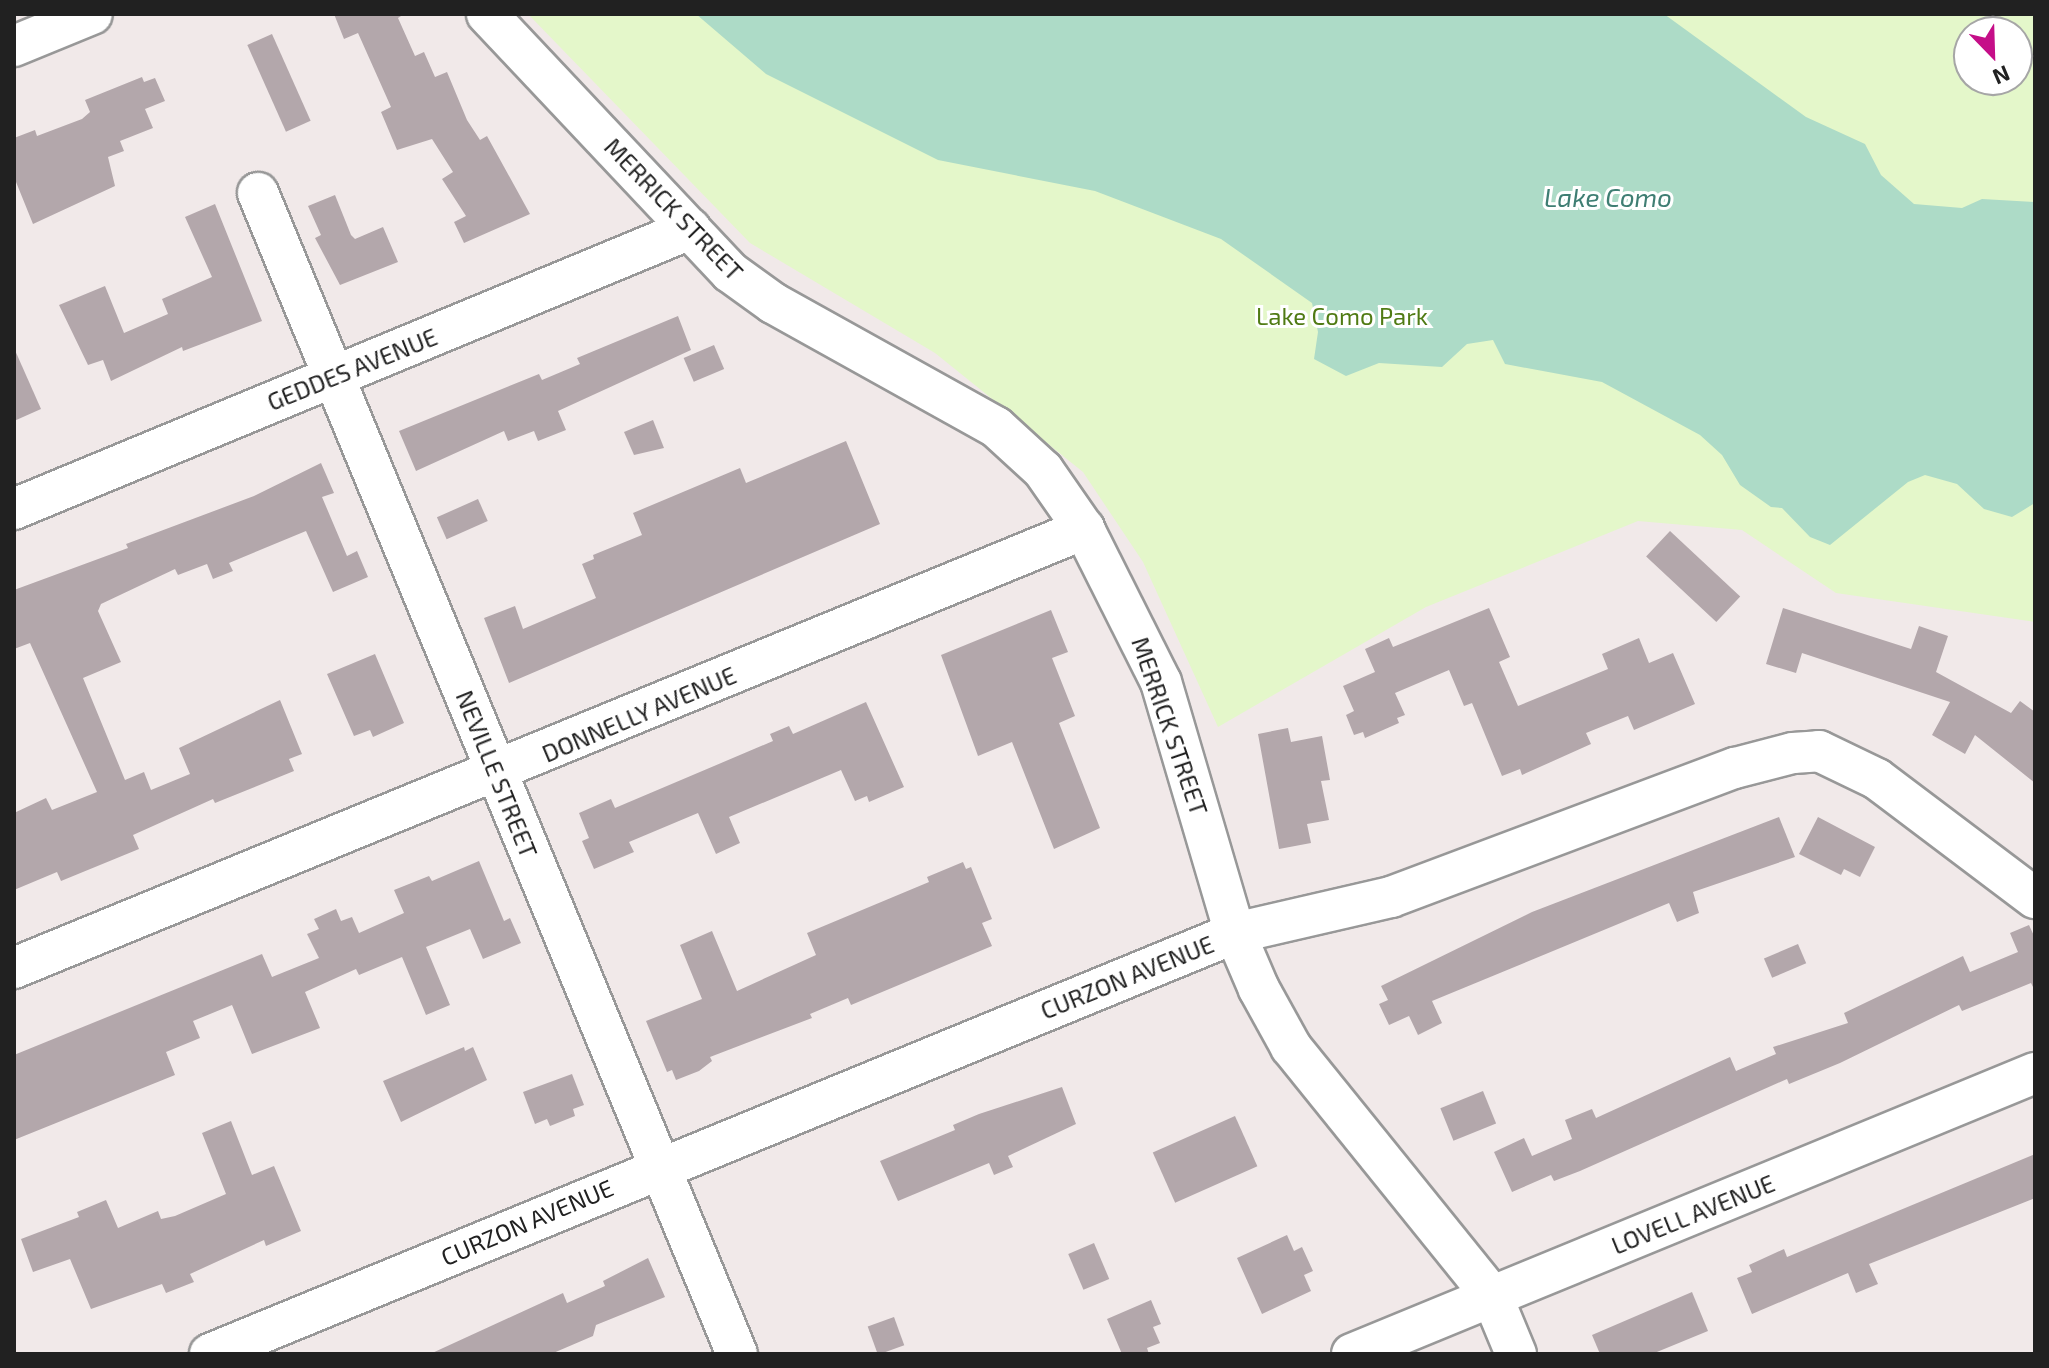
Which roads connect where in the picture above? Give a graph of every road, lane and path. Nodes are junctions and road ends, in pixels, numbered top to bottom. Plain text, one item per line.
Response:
1 (92, 14) edge
2 (487, 14) edge
3 (14, 46) edge
4 (258, 193) dead end
5 (690, 229) junction
6 (334, 377) junction
7 (14, 509) edge
8 (1084, 529) junction
9 (497, 772) junction
10 (2035, 898) edge
11 (1235, 933) junction
12 (14, 968) edge
13 (2035, 1073) edge
14 (660, 1167) junction
15 (1492, 1296) junction
16 (210, 1354) edge
17 (737, 1354) edge
18 (1352, 1354) edge
19 (1516, 1354) edge

1 - 3 street
2 - 5 street, MERRICK STREET
4 - 6 street, NEVILLE STREET
5 - 6 street, GEDDES AVENUE
5 - 8 street, MERRICK STREET
6 - 7 street, GEDDES AVENUE
6 - 9 street, NEVILLE STREET
8 - 9 street, DONNELLY AVENUE
8 - 11 street, MERRICK STREET
9 - 12 street, DONNELLY AVENUE
9 - 14 street, NEVILLE STREET
10 - 11 street, CURZON AVENUE
11 - 14 street, CURZON AVENUE
11 - 15 street, MERRICK STREET
13 - 15 street, LOVELL AVENUE
14 - 16 street, CURZON AVENUE
14 - 17 street, NEVILLE STREET
15 - 18 street, LOVELL AVENUE
15 - 19 street, MERRICK STREET

